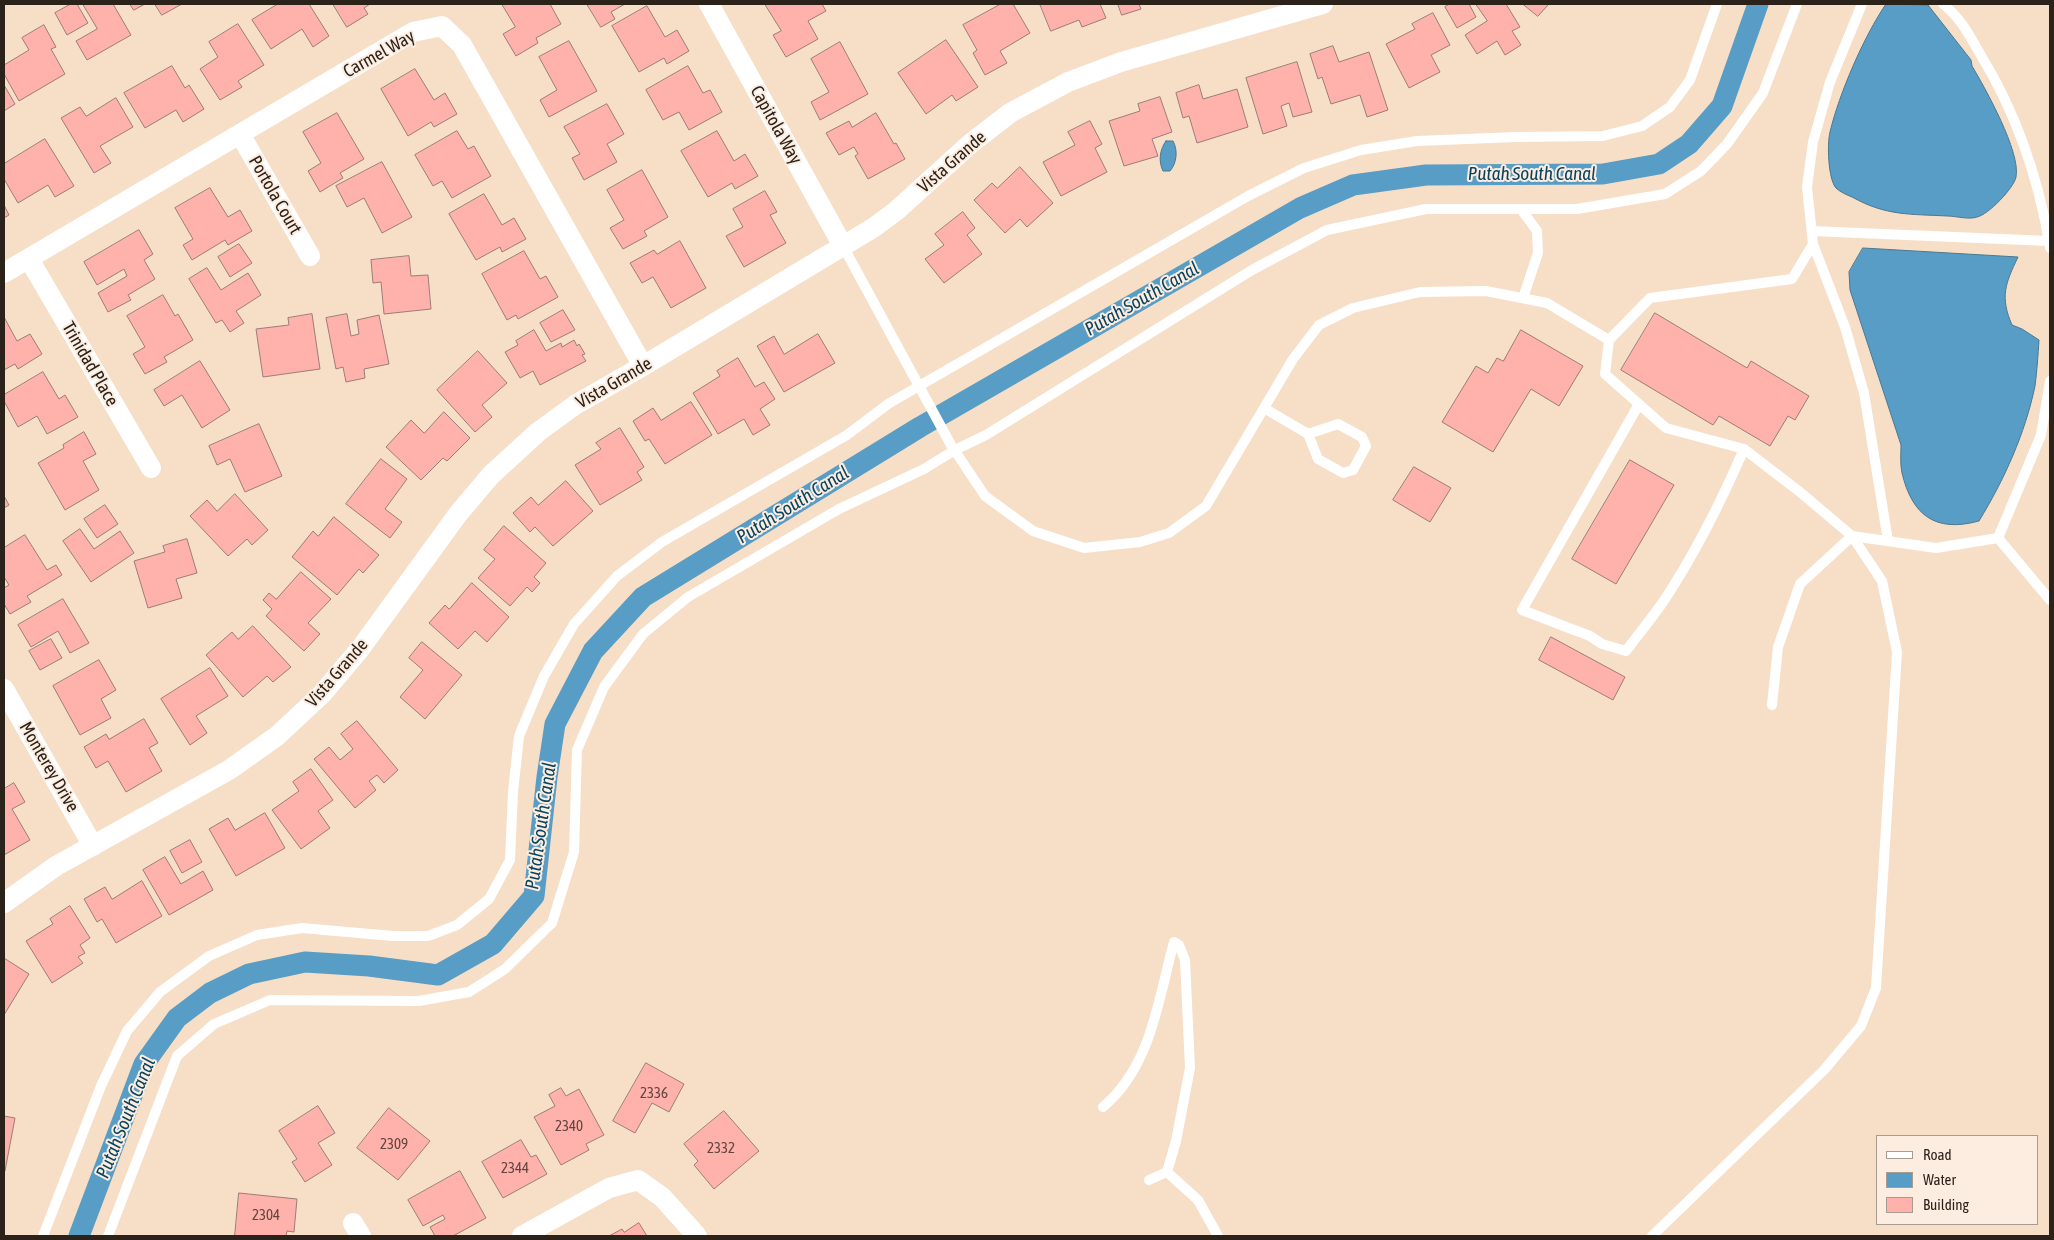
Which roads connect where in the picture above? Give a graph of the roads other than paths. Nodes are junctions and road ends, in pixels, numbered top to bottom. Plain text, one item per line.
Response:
1 (709, 4) edge
2 (1323, 4) edge
3 (1717, 4) edge
4 (1797, 4) edge
5 (1862, 4) edge
6 (1943, 4) edge
7 (240, 134) junction
8 (1521, 209) junction
9 (1812, 231) junction
10 (1813, 244) junction
11 (2050, 244) edge
12 (843, 246) junction
13 (310, 256) dead end
14 (29, 259) junction
15 (4, 273) edge
16 (1523, 298) junction
17 (1609, 340) junction
18 (643, 366) junction
19 (2050, 381) edge
20 (919, 386) junction
21 (1639, 404) junction
22 (1264, 408) junction
23 (1308, 434) junction
24 (953, 447) junction
25 (1744, 449) junction
26 (151, 468) dead end
27 (1852, 536) junction
28 (1998, 538) junction
29 (1888, 542) junction
30 (2050, 600) edge
31 (4, 689) edge
32 (1772, 705) dead end
33 (93, 846) junction
34 (4, 903) edge
35 (1103, 1107) dead end
36 (1167, 1172) junction
37 (1149, 1180) dead end
38 (43, 1236) edge
39 (108, 1236) edge
40 (522, 1236) edge
41 (697, 1236) edge
42 (1218, 1236) edge
43 (1652, 1236) edge

1 - 12 street, Capitola Way
2 - 12 street, Vista Grande
3 - 20 lane
4 - 8 lane
5 - 9 lane
6 - 11 lane
7 - 13 street, Portola Court
7 - 14 street, Carmel Way
7 - 18 street, Carmel Way
8 - 16 lane
8 - 24 lane
9 - 10 lane
9 - 11 lane
10 - 17 lane
10 - 29 lane
12 - 18 street, Vista Grande
12 - 20 lane
14 - 15 street, Carmel Way
14 - 26 street, Trinidad Place
16 - 17 lane
16 - 22 lane
17 - 21 lane
18 - 33 street, Vista Grande
19 - 28 lane
20 - 24 lane
20 - 38 lane
21 - 25 lane
21 - 25 lane
22 - 23 lane
22 - 24 lane
23 - 23 lane
24 - 39 lane
25 - 27 lane
27 - 29 lane
27 - 32 lane
27 - 43 lane
28 - 29 lane
28 - 30 lane
31 - 33 street, Monterey Drive
33 - 34 street, Vista Grande
35 - 36 lane
36 - 37 lane
36 - 42 lane
40 - 41 street

